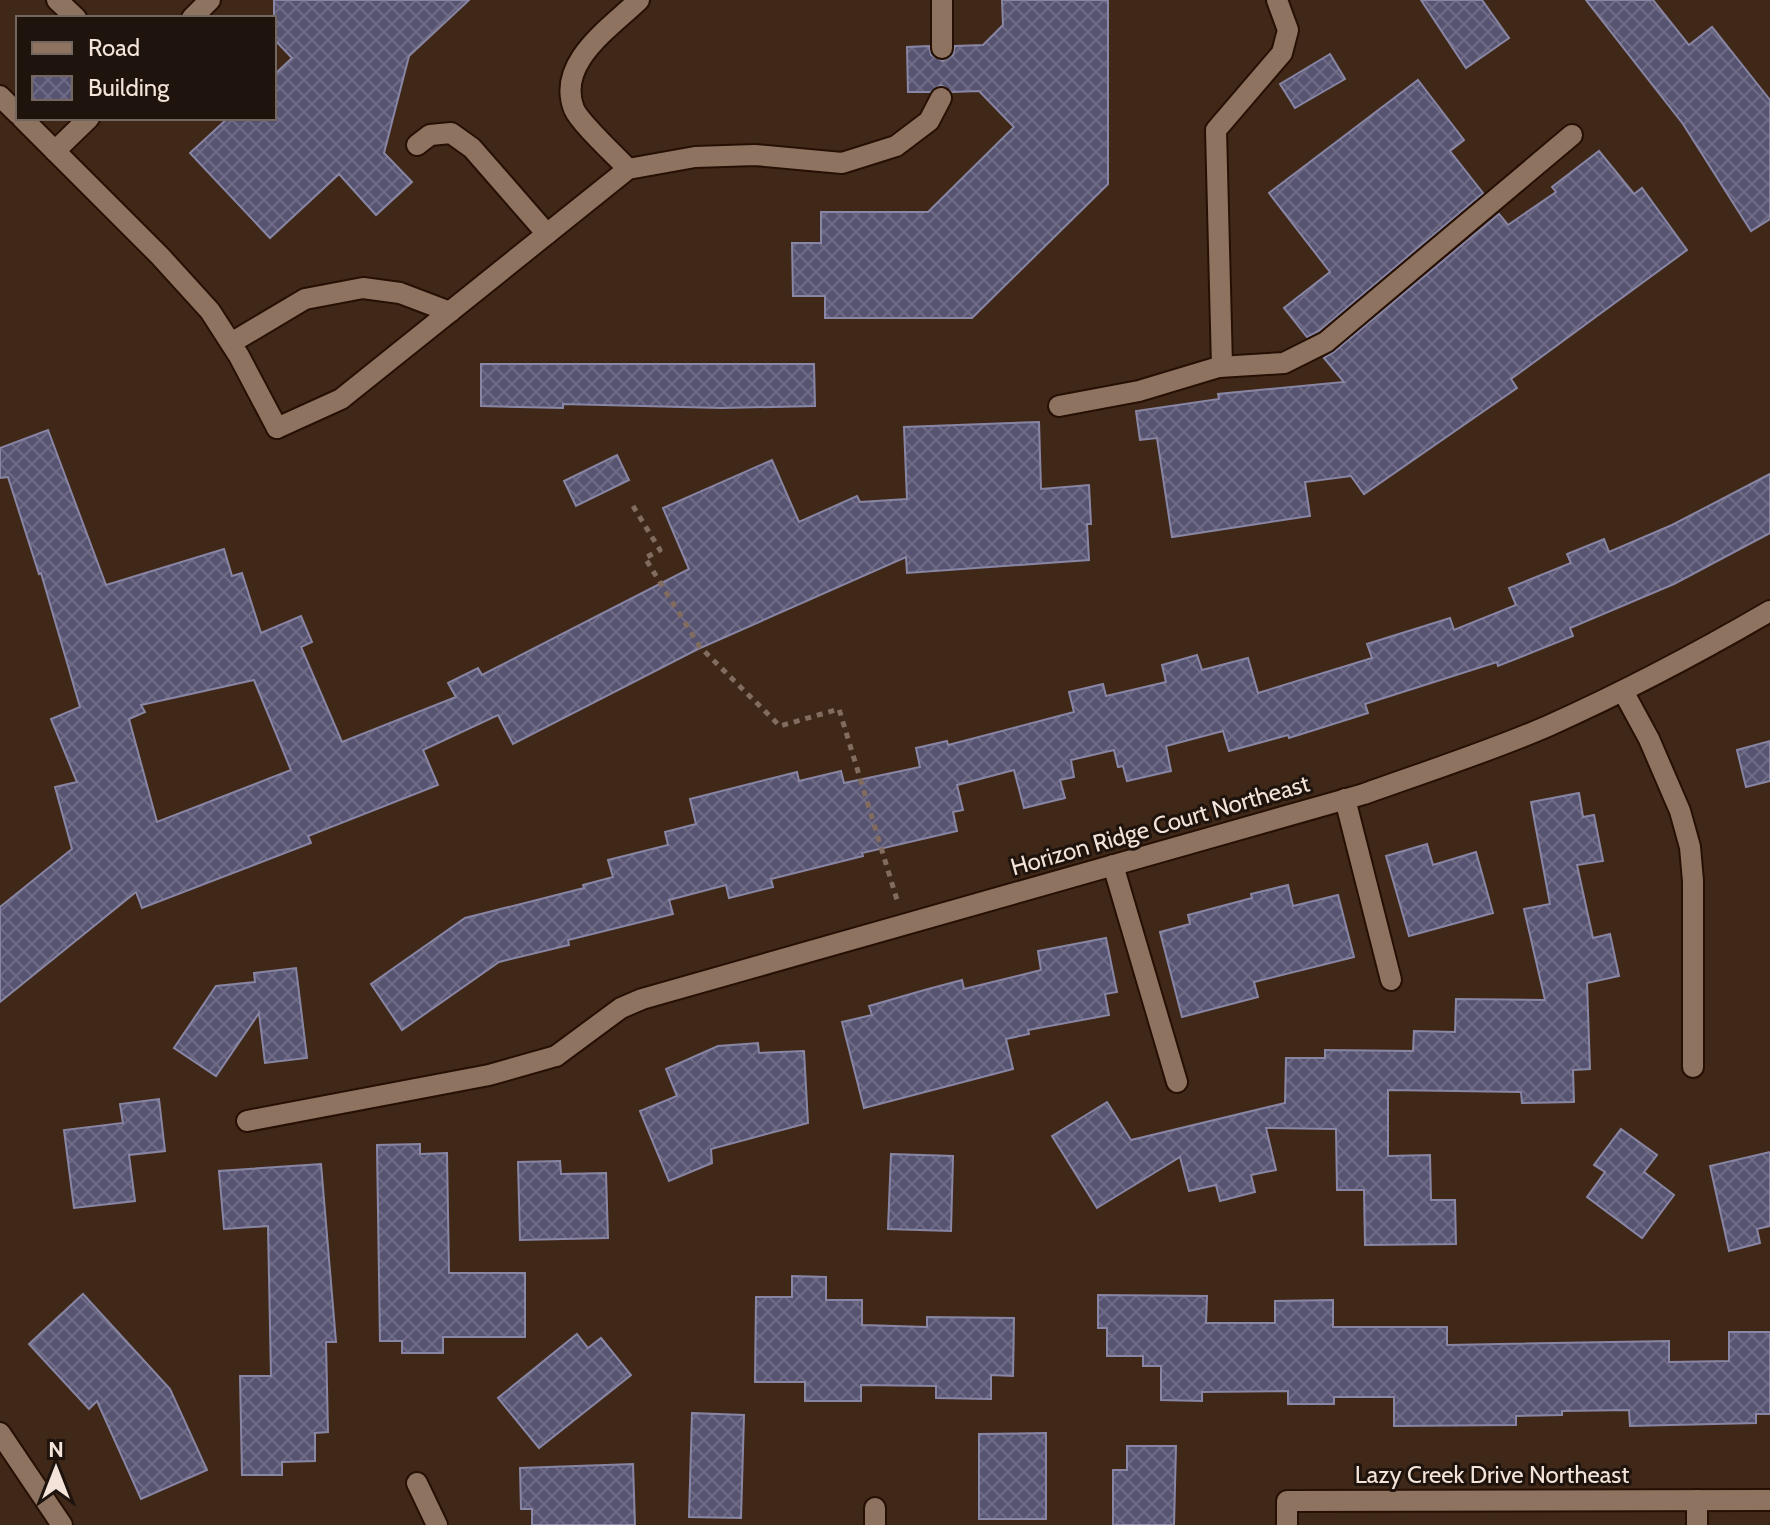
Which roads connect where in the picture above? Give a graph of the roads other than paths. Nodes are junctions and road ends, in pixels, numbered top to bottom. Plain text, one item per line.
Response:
1 (57, 0) edge
2 (209, 0) edge
3 (639, 0) edge
4 (942, 0) edge
5 (1277, 0) edge
6 (74, 16) edge
7 (194, 16) edge
8 (942, 48) dead end
9 (0, 96) edge
10 (941, 98) dead end
11 (16, 112) edge
12 (24, 120) edge
13 (87, 120) edge
14 (1572, 135) dead end
15 (417, 145) dead end
16 (55, 151) junction
17 (628, 169) junction
18 (547, 234) junction
19 (450, 312) junction
20 (231, 343) junction
21 (1219, 367) junction
22 (1059, 406) dead end
23 (1770, 611) edge
24 (1623, 691) junction
25 (1345, 799) junction
26 (1113, 865) junction
27 (1391, 980) dead end
28 (1693, 1067) dead end
29 (1177, 1082) dead end
30 (247, 1121) dead end
31 (0, 1433) edge
32 (417, 1483) dead end
33 (1697, 1500) junction
34 (1770, 1500) edge
35 (62, 1525) edge
36 (437, 1525) edge
37 (1287, 1525) edge
38 (1697, 1525) edge

1 - 6 street
2 - 7 street
3 - 17 street
4 - 8 street
5 - 21 street
9 - 11 street
10 - 17 street
12 - 16 street
13 - 16 street
14 - 21 street
15 - 18 street
16 - 20 street
17 - 18 street
18 - 19 street
19 - 20 street
19 - 20 street
21 - 22 street
23 - 24 street, Horizon Ridge Court Northeast
24 - 25 street, Horizon Ridge Court Northeast
24 - 28 street
25 - 26 street, Horizon Ridge Court Northeast
25 - 27 street
26 - 29 street
26 - 30 street, Horizon Ridge Court Northeast
31 - 35 street
32 - 36 street
33 - 34 street, Lazy Creek Drive Northeast
33 - 37 street, Lazy Creek Drive Northeast
33 - 38 street

